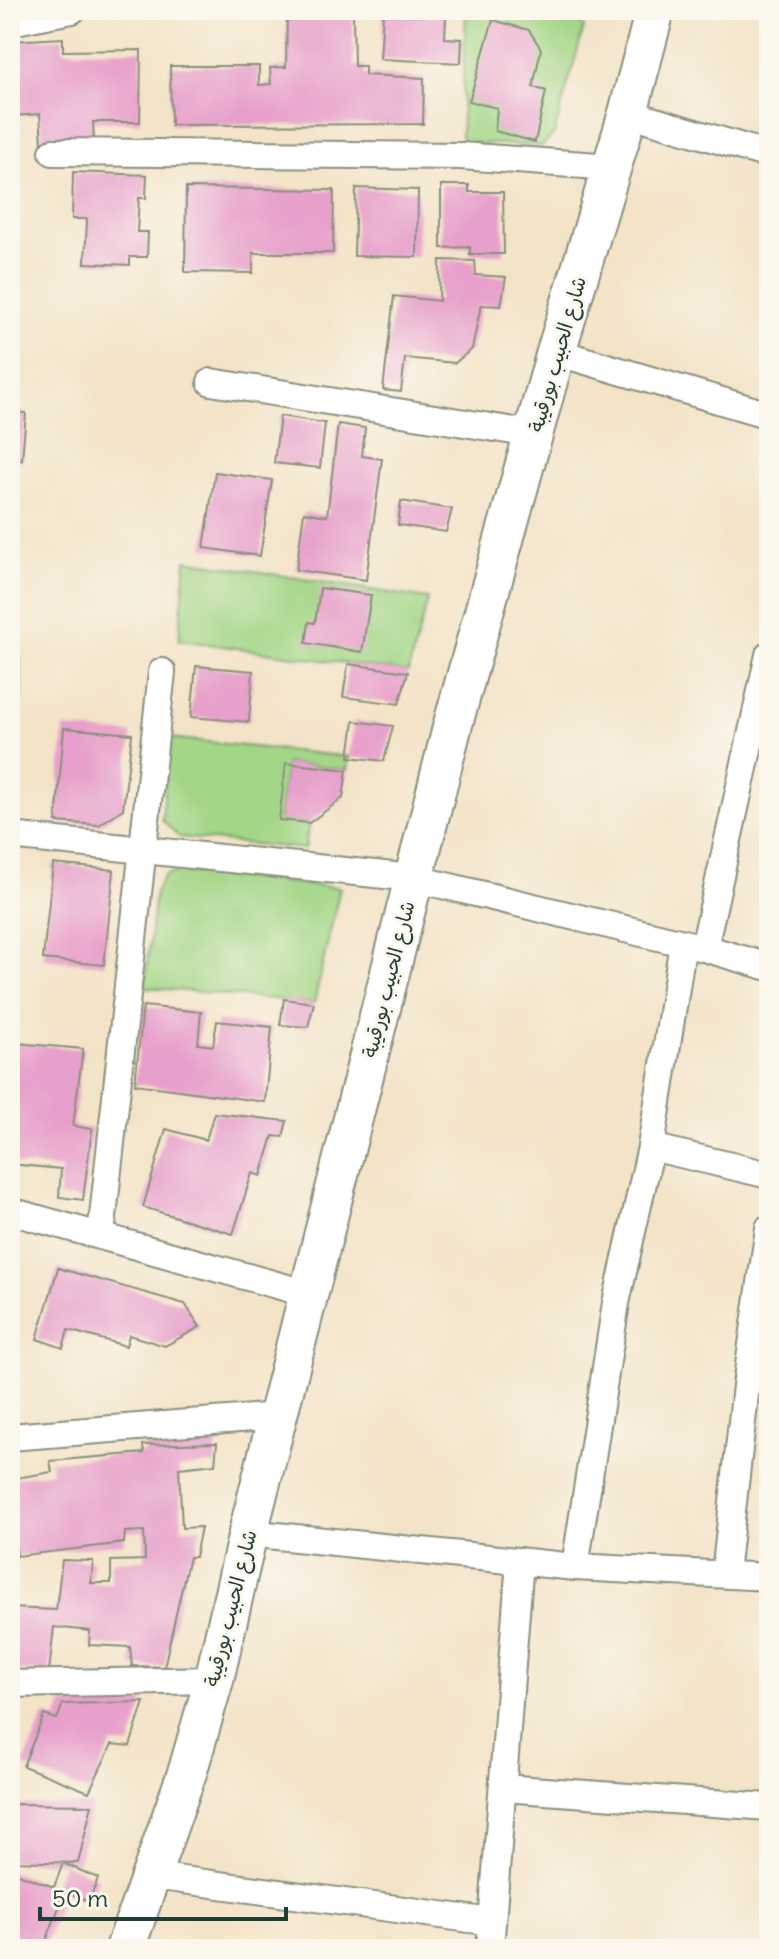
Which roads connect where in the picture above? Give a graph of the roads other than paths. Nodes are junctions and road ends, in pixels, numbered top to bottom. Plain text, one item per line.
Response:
1 (72, 10) edge
2 (655, 10) edge
3 (10, 22) edge
4 (628, 113) junction
5 (53, 152) dead end
6 (769, 155) edge
7 (612, 167) junction
8 (556, 352) junction
9 (211, 382) dead end
10 (769, 415) edge
11 (533, 434) junction
12 (769, 655) edge
13 (162, 672) dead end
14 (10, 836) edge
15 (142, 850) junction
16 (413, 878) junction
17 (693, 946) junction
18 (769, 967) edge
19 (651, 1147) junction
20 (769, 1175) edge
21 (10, 1211) edge
22 (769, 1228) edge
23 (101, 1235) junction
24 (309, 1294) junction
25 (278, 1416) junction
26 (10, 1437) edge
27 (248, 1533) junction
28 (520, 1561) junction
29 (575, 1567) junction
30 (725, 1574) junction
31 (769, 1577) edge
32 (214, 1680) junction
33 (10, 1684) edge
34 (503, 1788) junction
35 (769, 1807) edge
36 (153, 1876) junction
37 (492, 1922) junction
38 (125, 1949) edge
39 (490, 1949) edge

1 - 3 street
2 - 4 street, شارع الحبيب بورقيبة
4 - 6 street
4 - 7 street, شارع الحبيب بورقيبة
5 - 7 street
7 - 8 street, شارع الحبيب بورقيبة
8 - 10 street
8 - 11 street, شارع الحبيب بورقيبة
9 - 11 street
11 - 16 street, شارع الحبيب بورقيبة
12 - 17 street
13 - 15 street
14 - 15 street
15 - 16 street
15 - 23 street
16 - 17 street
16 - 24 street, شارع الحبيب بورقيبة
17 - 18 street
17 - 19 street
19 - 20 street
19 - 29 street
21 - 23 street
22 - 30 street
23 - 24 street
24 - 25 street, شارع الحبيب بورقيبة
25 - 26 street
25 - 27 street, شارع الحبيب بورقيبة
27 - 28 street
27 - 32 street, شارع الحبيب بورقيبة
28 - 29 street
28 - 34 street
29 - 30 street
30 - 31 street
32 - 33 street
32 - 36 street, شارع الحبيب بورقيبة
34 - 35 street
34 - 37 street
36 - 37 street
36 - 38 street, شارع الحبيب بورقيبة
37 - 39 street

